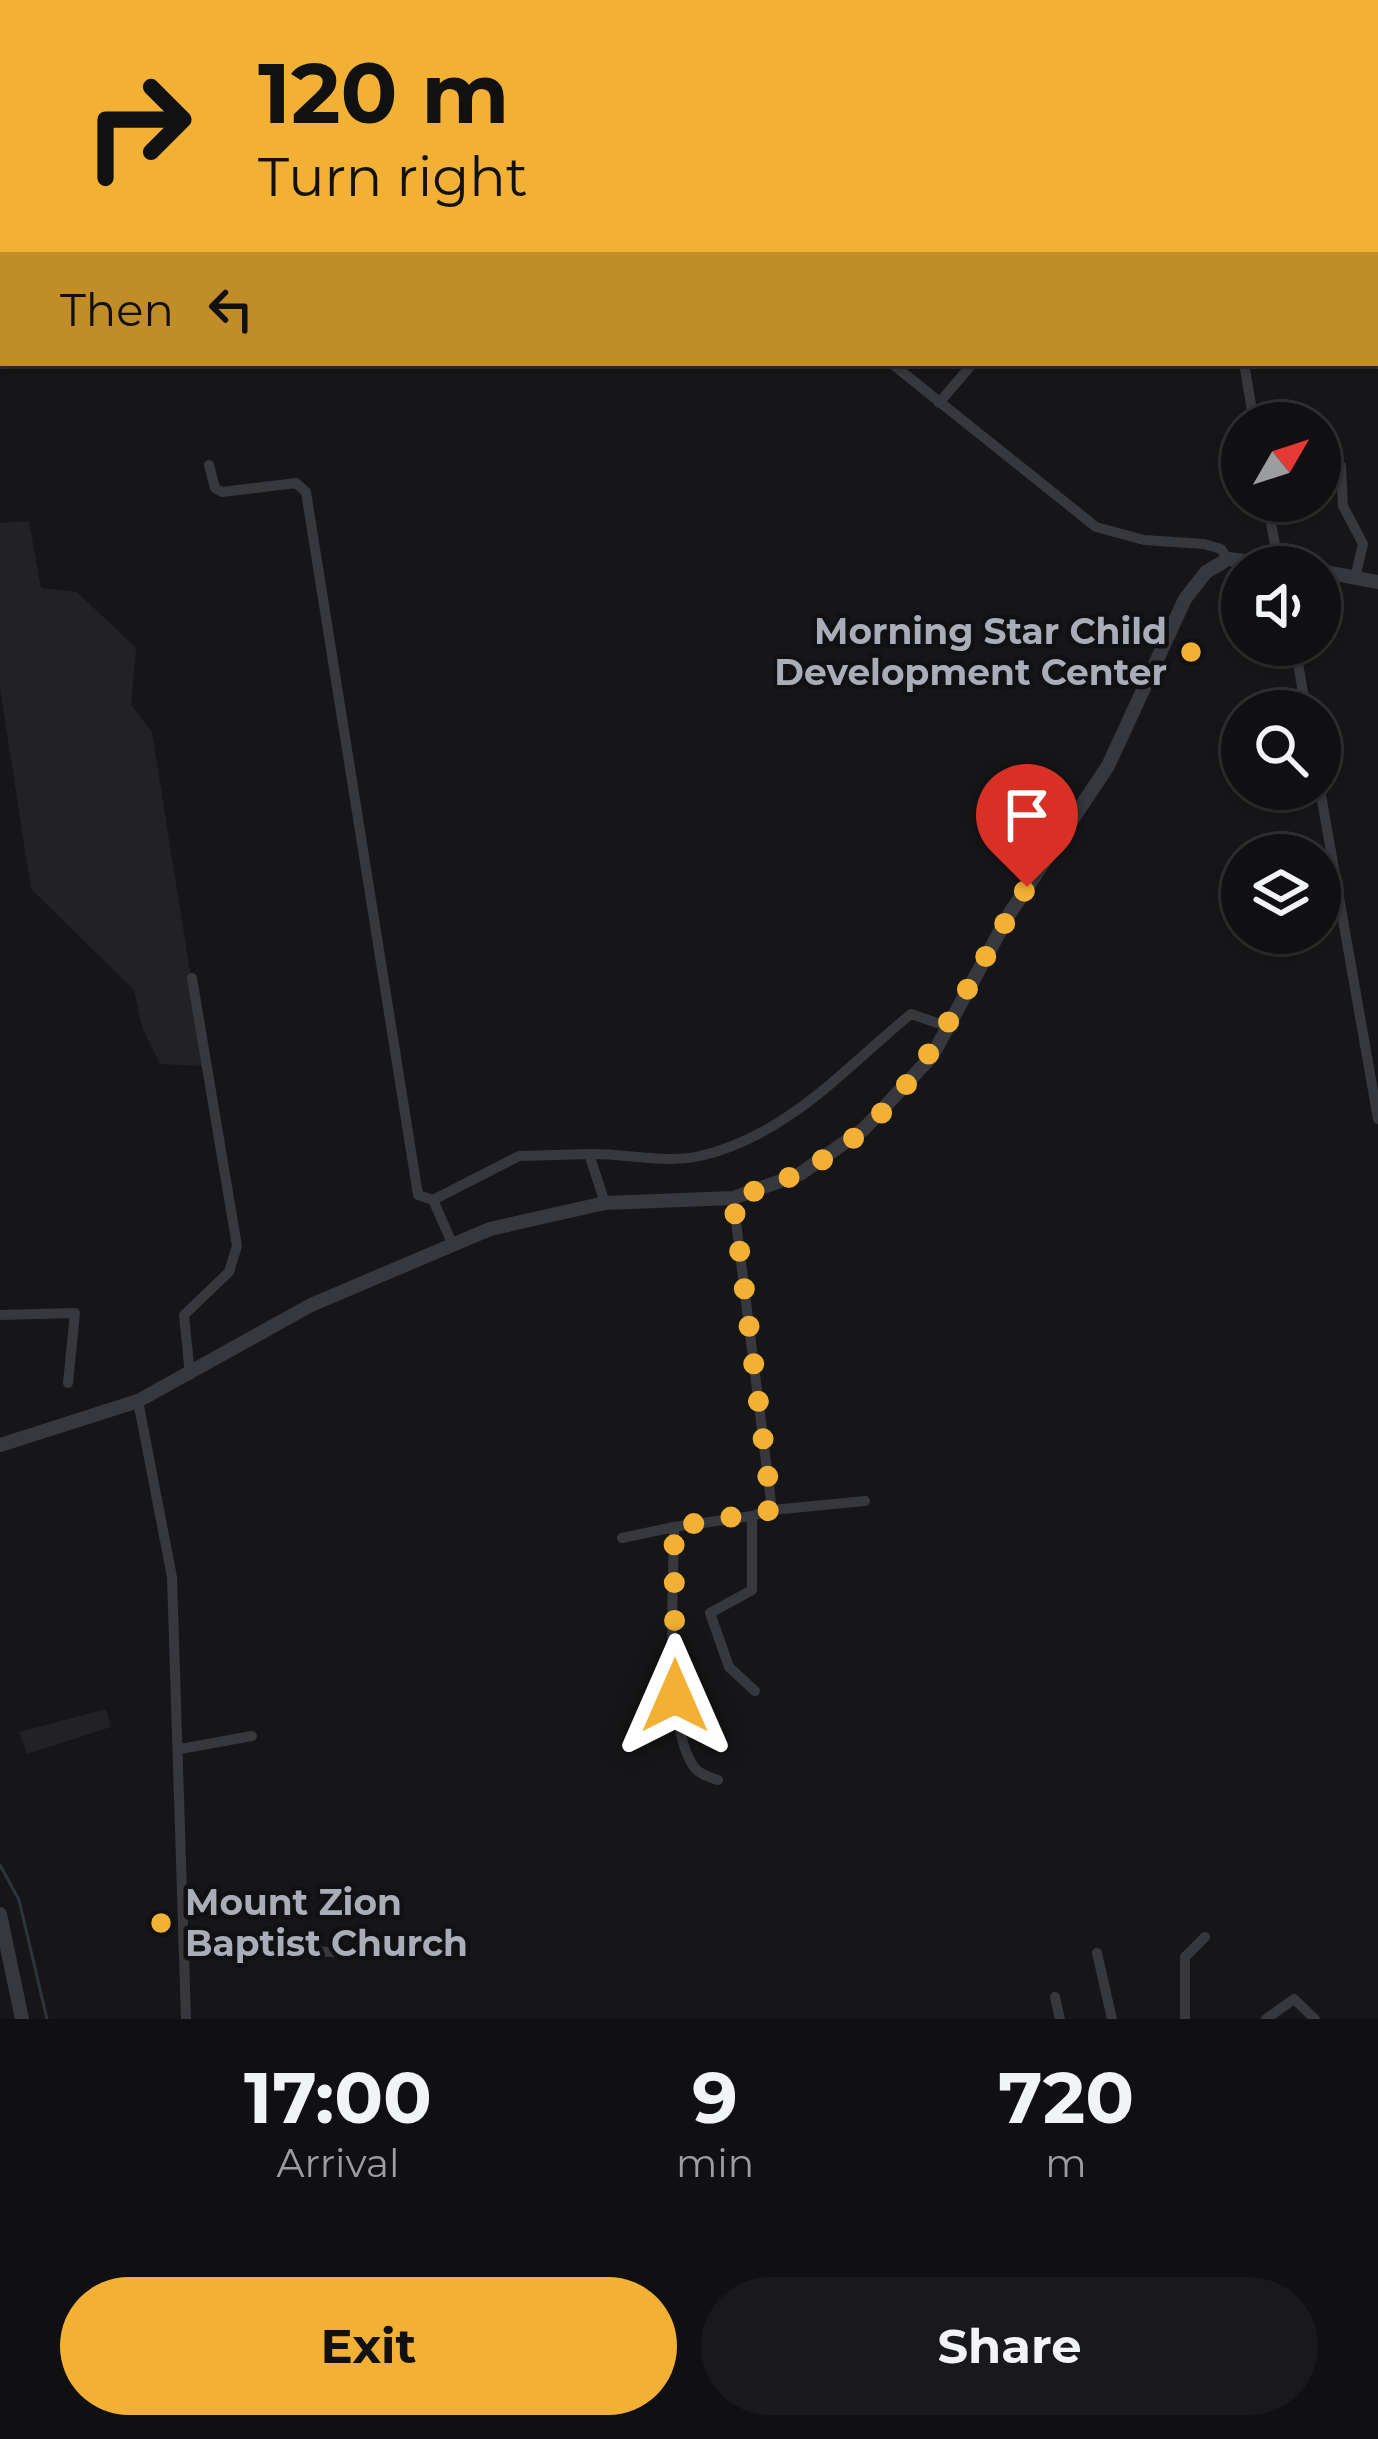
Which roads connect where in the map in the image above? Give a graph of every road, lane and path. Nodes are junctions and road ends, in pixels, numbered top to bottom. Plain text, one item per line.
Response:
1 (895, 366) edge
2 (970, 366) edge
3 (1244, 366) edge
4 (1250, 402) edge
5 (939, 403) junction
6 (209, 465) dead end
7 (1341, 466) dead end
8 (1221, 549) edge
9 (1221, 563) edge
10 (1341, 575) edge
11 (1355, 578) junction
12 (1378, 583) edge
13 (1324, 810) edge
14 (192, 978) dead end
15 (949, 1027) junction
16 (1378, 1118) edge
17 (589, 1154) junction
18 (733, 1198) junction
19 (433, 1200) junction
20 (605, 1203) junction
21 (452, 1243) junction
22 (0, 1315) edge
23 (190, 1375) junction
24 (68, 1383) dead end
25 (138, 1401) junction
26 (0, 1445) edge
27 (865, 1502) dead end
28 (772, 1510) junction
29 (752, 1516) junction
30 (674, 1527) junction
31 (622, 1538) dead end
32 (755, 1691) dead end
33 (252, 1736) dead end
34 (179, 1749) junction
35 (718, 1780) dead end
36 (0, 1914) edge
37 (1205, 1937) dead end
38 (186, 1949) junction
39 (337, 1952) dead end
40 (1097, 1953) dead end
41 (11, 1971) dead end
42 (0, 1980) edge
43 (1055, 1996) dead end
44 (22, 2019) edge
45 (186, 2019) edge
46 (1060, 2019) edge
47 (1112, 2019) edge
48 (1184, 2019) edge
49 (1266, 2019) edge
50 (1315, 2019) edge

1 - 5 street
2 - 5 street
3 - 4 street
5 - 8 street
6 - 19 street
7 - 11 street
9 - 15 street
10 - 11 street
11 - 12 street
13 - 16 street
14 - 23 street
15 - 17 street
15 - 18 street
17 - 19 street
17 - 20 street
18 - 20 street
18 - 28 street
19 - 21 street
20 - 21 street
21 - 23 street
22 - 24 street
23 - 25 street
25 - 26 street
25 - 34 street
27 - 28 street
28 - 29 street
29 - 30 street
29 - 32 street
30 - 31 street
30 - 35 street
33 - 34 street
34 - 38 street
36 - 44 street
37 - 48 street
38 - 39 street
38 - 45 street
40 - 47 street
41 - 42 street
43 - 46 street
49 - 50 street

